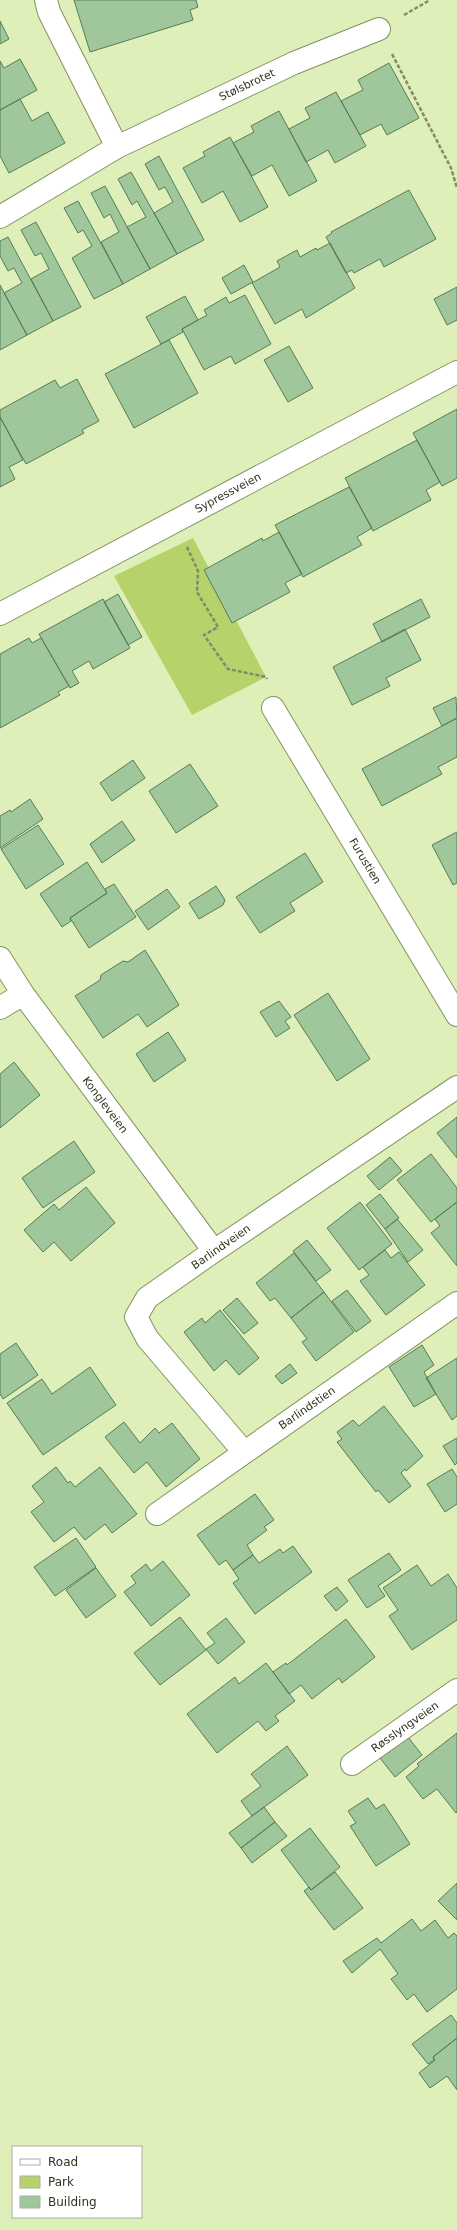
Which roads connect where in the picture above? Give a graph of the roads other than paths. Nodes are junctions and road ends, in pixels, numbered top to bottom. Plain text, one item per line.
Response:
1 (46, 0) edge
2 (379, 29) road end
3 (117, 147) junction
4 (0, 216) edge
5 (457, 372) edge
6 (0, 614) edge
7 (273, 708) road end
8 (0, 958) edge
9 (23, 994) junction
10 (0, 1008) edge
11 (457, 1015) edge
12 (457, 1086) edge
13 (214, 1251) junction
14 (457, 1303) edge
15 (244, 1452) junction
16 (157, 1514) dead end
17 (457, 1690) edge
18 (352, 1764) dead end

1 - 3 street
2 - 3 street, Stølsbrotet
3 - 4 street, Stølsbrotet
5 - 6 street, Sypressveien
7 - 11 street, Furustien
8 - 9 street, Kongleveien
9 - 10 street
9 - 13 street, Kongleveien
12 - 13 street, Barlindveien
13 - 15 street, Barlindveien
14 - 15 street, Barlindstien
15 - 16 street, Barlindstien
17 - 18 street, Røsslyngveien

